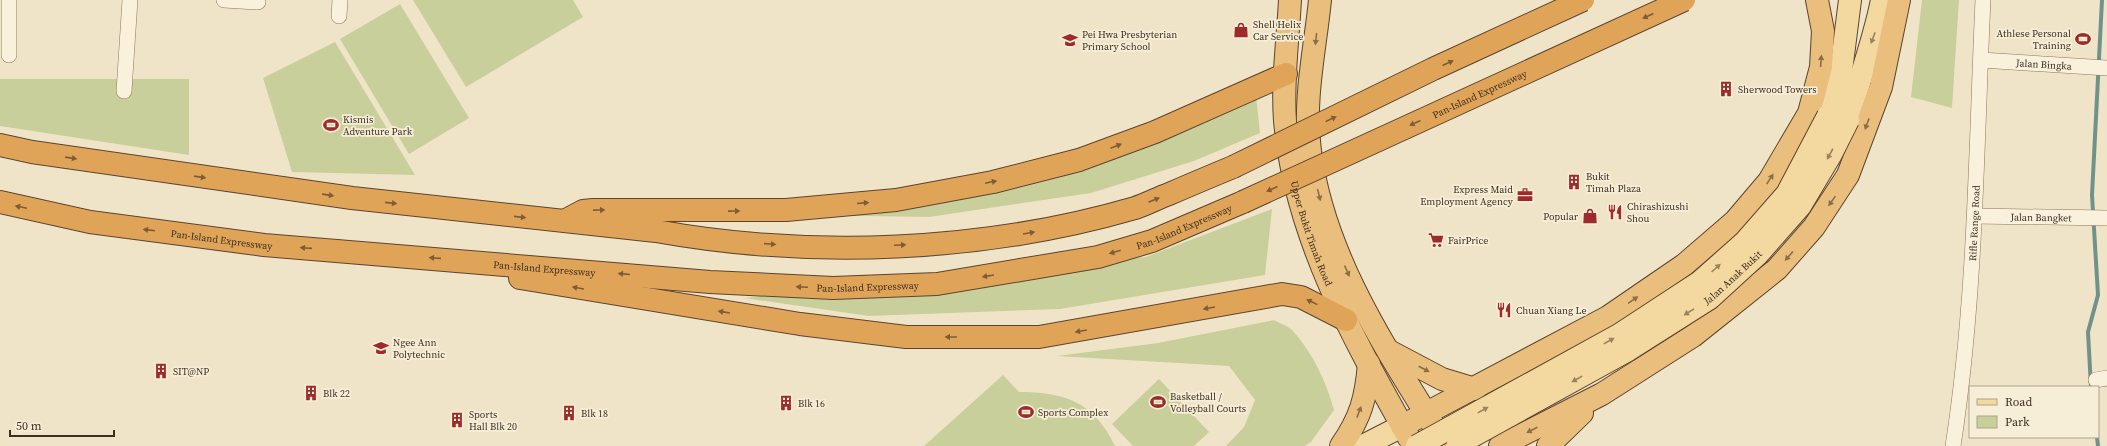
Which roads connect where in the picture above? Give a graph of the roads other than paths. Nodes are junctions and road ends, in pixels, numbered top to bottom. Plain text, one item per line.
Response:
1 (9, 0) edge
2 (130, 0) edge
3 (224, 0) edge
4 (340, 0) edge
5 (1290, 0) edge
6 (1320, 0) edge
7 (1583, 0) edge
8 (1684, 0) edge
9 (1817, 0) edge
10 (1850, 0) edge
11 (1882, 0) edge
12 (1899, 0) edge
13 (1983, 0) edge
14 (258, 2) dead end
15 (339, 16) dead end
16 (9, 56) dead end
17 (1981, 60) junction
18 (2107, 68) edge
19 (1286, 74) junction
20 (124, 91) dead end
21 (1838, 118) junction
22 (0, 145) edge
23 (0, 202) edge
24 (1975, 216) junction
25 (2107, 218) edge
26 (563, 222) junction
27 (474, 261) junction
28 (1346, 320) junction
29 (1389, 351) junction
30 (1526, 361) junction
31 (1369, 364) junction
32 (1475, 388) junction
33 (1602, 394) junction
34 (1426, 414) junction
35 (1564, 414) junction
36 (1402, 426) junction
37 (1452, 441) edge
38 (1341, 446) edge
39 (1363, 446) edge
40 (1414, 446) edge
41 (1417, 446) edge
42 (1500, 446) edge
43 (1548, 446) edge
44 (1953, 446) edge

1 - 16 street
2 - 20 street
3 - 14 street
4 - 15 street
5 - 19 highway, Upper Bukit Timah Road
6 -> 29 highway, Upper Bukit Timah Road
26 -> 7 highway, bridge
8 -> 27 highway, Pan-Island Expressway, bridge
30 -> 9 highway
10 - 21 main road, Jalan Anak Bukit
11 -> 21 main road, Jalan Anak Bukit
12 -> 33 highway, Jalan Anak Bukit
13 - 17 street, Rifle Range Road
17 - 18 street, Jalan Bingka
17 - 24 street, Rifle Range Road
26 -> 19 highway
19 - 28 highway, Upper Bukit Timah Road
21 - 37 main road, Jalan Anak Bukit, bridge
22 -> 26 highway
27 -> 23 highway, Pan-Island Expressway
24 - 25 street, Jalan Bangket
24 - 44 street, Rifle Range Road
28 -> 27 highway
28 - 31 highway, Upper Bukit Timah Road
29 -> 32 highway
29 - 34 highway, Upper Bukit Timah Road
30 - 32 highway
30 - 35 highway
31 - 36 highway, Upper Bukit Timah Road
38 -> 31 highway
32 - 34 highway
33 - 35 highway, Jalan Anak Bukit
33 - 43 highway
34 - 36 highway
34 - 37 highway, Upper Bukit Timah Road
35 -> 42 highway, Jalan Anak Bukit
36 - 39 main road
36 - 40 highway, Upper Bukit Timah Road
37 - 41 main road, Jalan Anak Bukit, bridge

